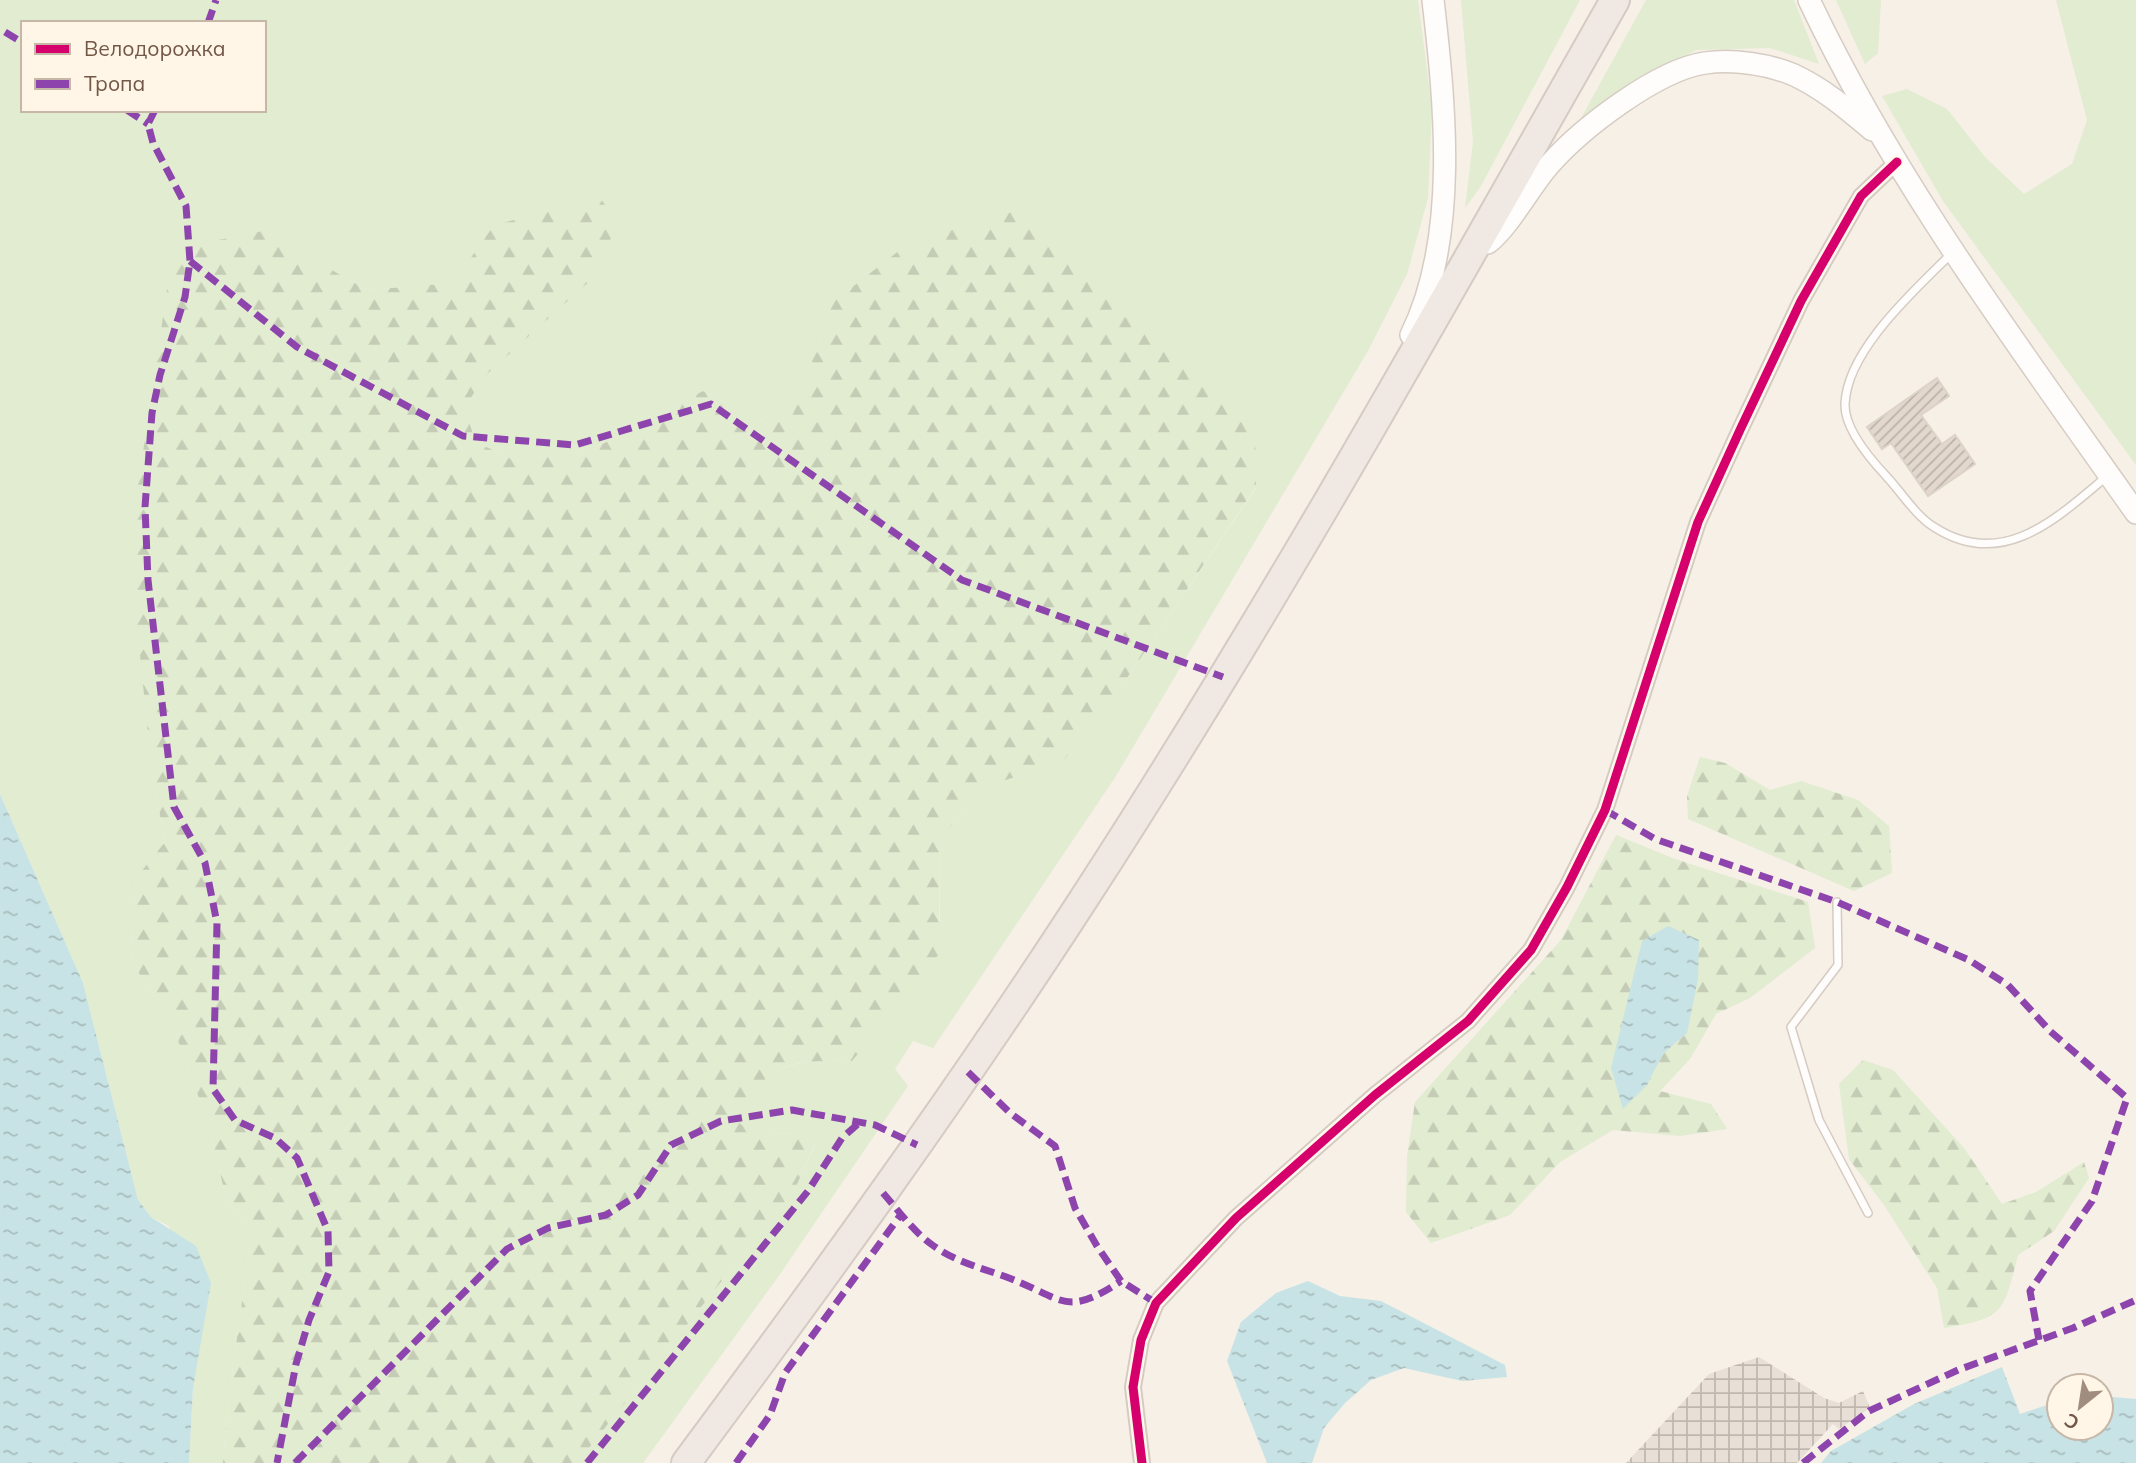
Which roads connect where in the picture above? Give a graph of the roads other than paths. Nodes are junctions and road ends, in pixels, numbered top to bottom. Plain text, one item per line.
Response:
1 (1433, 0) edge
2 (1615, 0) edge
3 (1809, 0) edge
4 (1884, 141) junction
5 (1897, 162) junction
6 (1954, 251) junction
7 (1469, 257) junction
8 (1380, 410) junction
9 (2109, 474) junction
10 (2136, 513) edge
11 (1837, 902) dead end
12 (1868, 1213) dead end
13 (686, 1463) edge
14 (1142, 1463) edge

1 - 8 main road
2 - 7 highway
3 - 4 main road
4 - 5 main road
4 - 7 main road
5 - 6 main road
5 - 14 street
6 - 9 main road
6 - 9 lane
7 - 8 highway
8 - 13 highway
9 - 10 main road
11 - 12 lane

